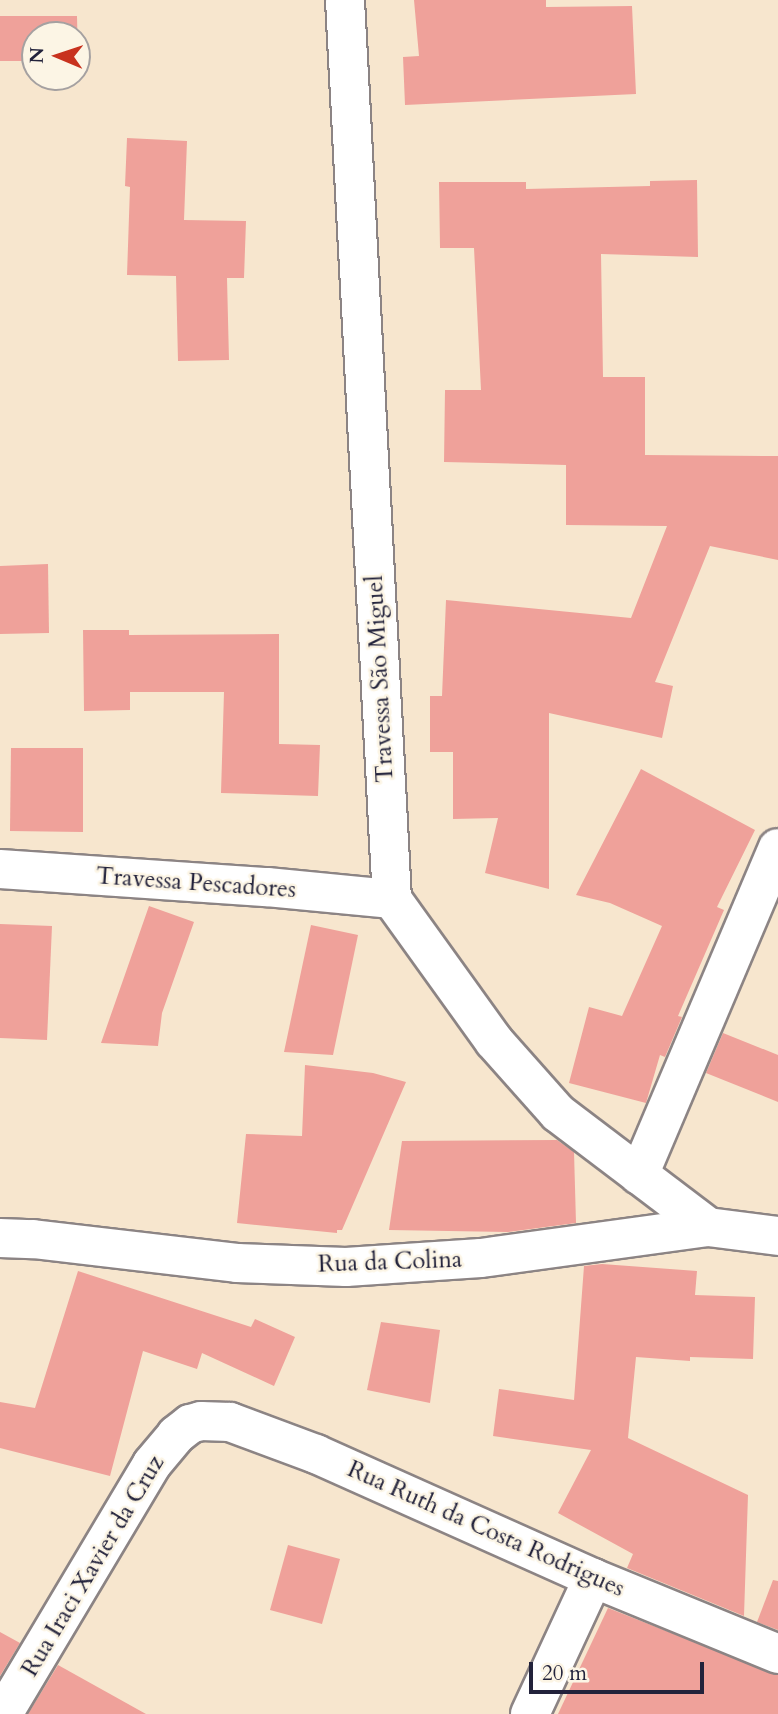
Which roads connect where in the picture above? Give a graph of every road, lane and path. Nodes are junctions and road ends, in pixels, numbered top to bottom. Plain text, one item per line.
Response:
1 (345, 0) edge
2 (778, 848) edge
3 (0, 869) edge
4 (392, 899) junction
5 (639, 1175) junction
6 (708, 1227) junction
7 (778, 1236) edge
8 (0, 1238) edge
9 (190, 1424) joint
10 (593, 1578) junction
11 (778, 1654) edge
12 (3, 1714) edge
13 (530, 1714) edge

1 - 4 street, Travessa São Miguel
2 - 5 street
3 - 4 street, Travessa Pescadores
4 - 5 street
5 - 6 street
6 - 7 street, Rua da Colina
6 - 8 street, Rua da Colina
9 - 10 street, Rua Ruth da Costa Rodrigues
9 - 12 street, Rua Iraci Xavier da Cruz
10 - 11 street, Rua Ruth da Costa Rodrigues
10 - 13 street

